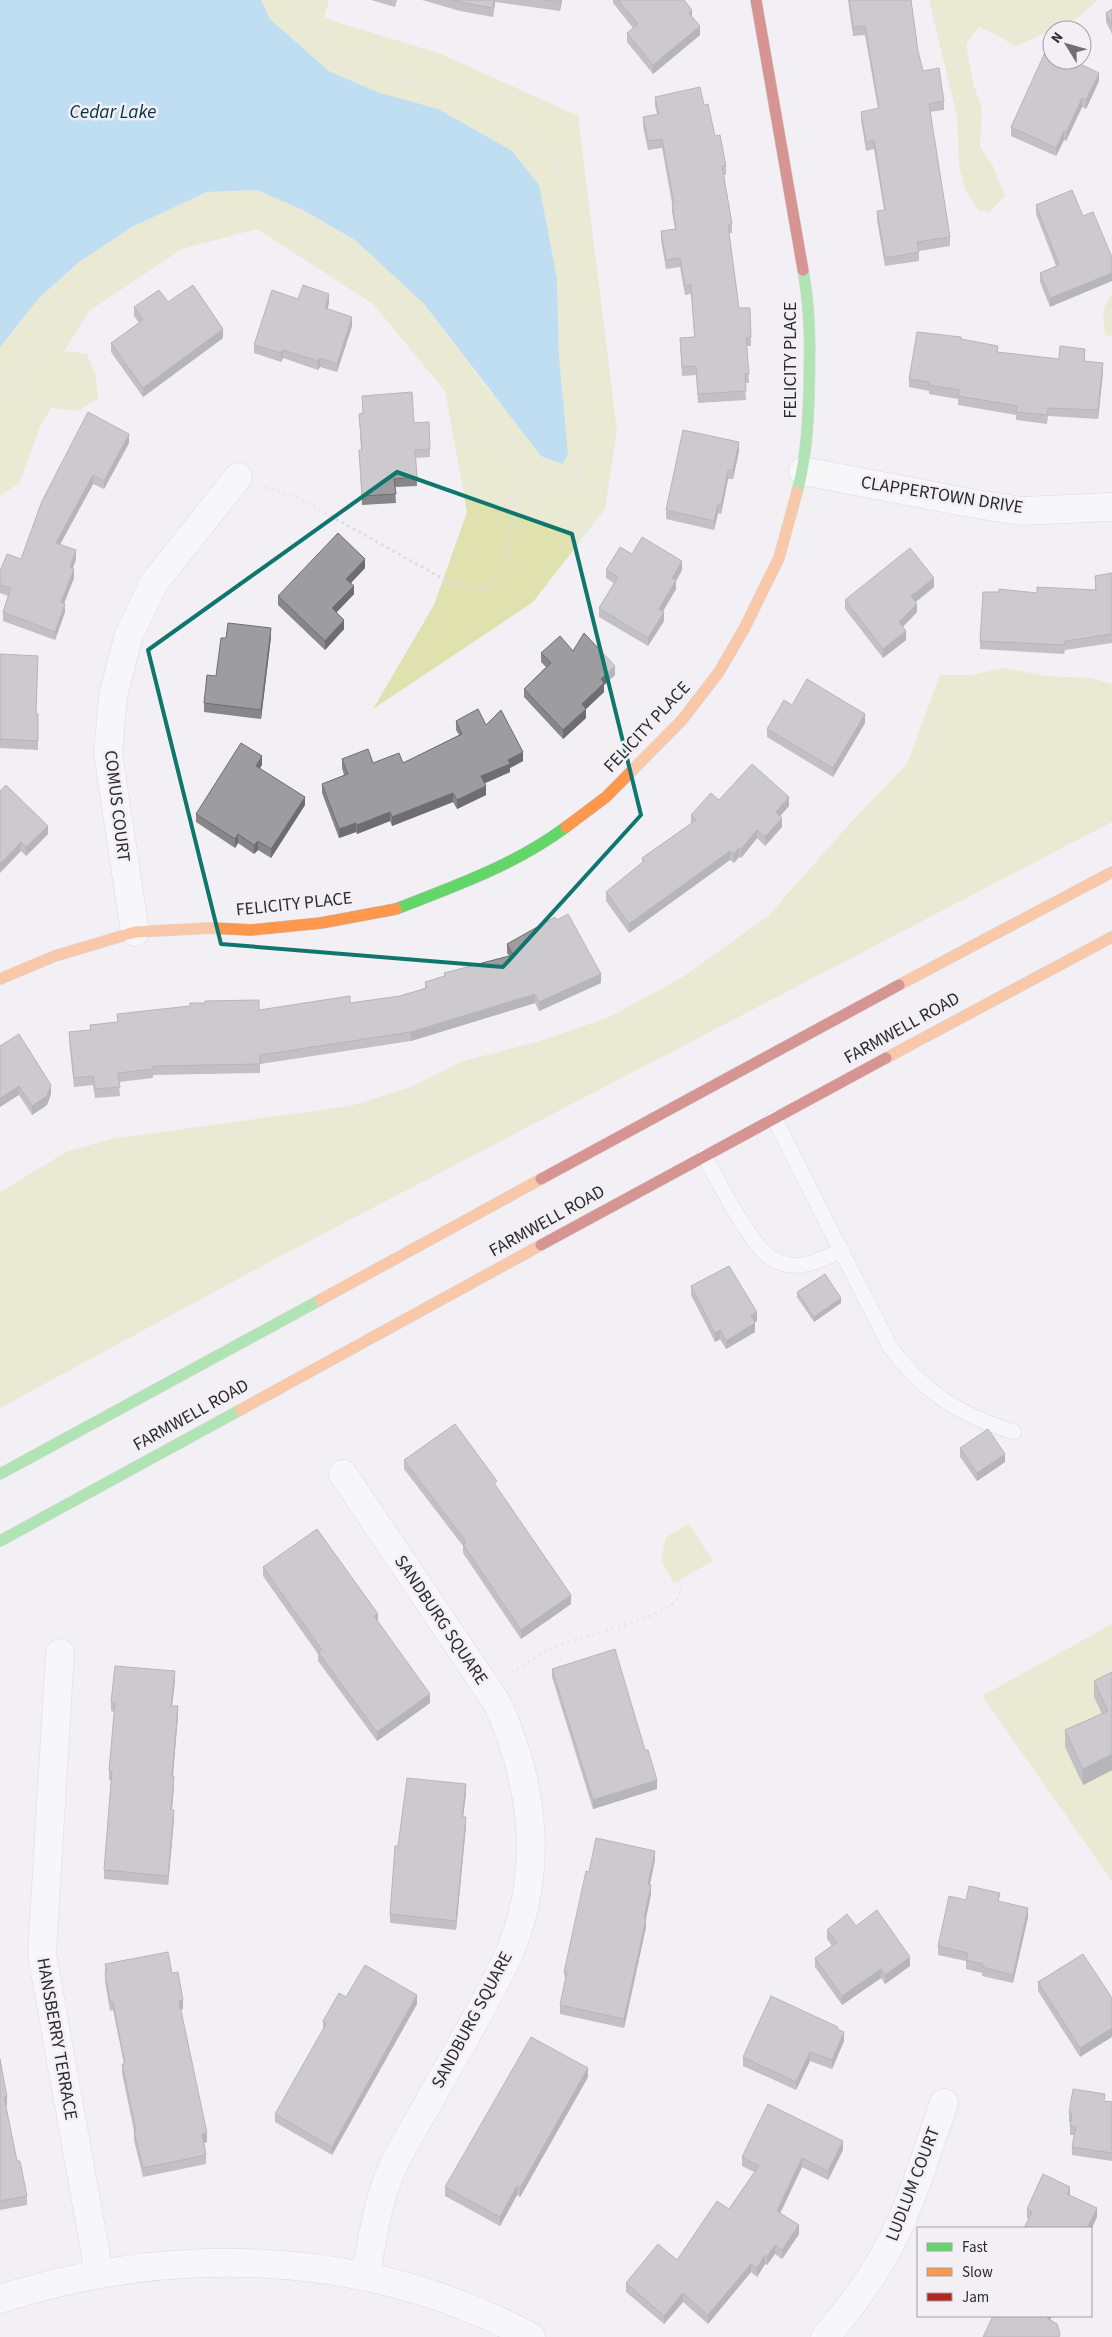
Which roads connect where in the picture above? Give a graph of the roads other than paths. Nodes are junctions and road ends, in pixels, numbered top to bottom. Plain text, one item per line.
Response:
1 (756, 0) edge
2 (803, 471) junction
3 (238, 477) road end
4 (1112, 507) edge
5 (1112, 872) edge
6 (134, 932) junction
7 (1112, 937) edge
8 (0, 979) edge
9 (774, 1118) junction
10 (704, 1156) junction
11 (842, 1250) junction
12 (1014, 1432) dead end
13 (0, 1474) edge
14 (343, 1474) dead end
15 (0, 1541) edge
16 (60, 1653) dead end
17 (944, 2103) dead end
18 (99, 2273) junction
19 (365, 2277) junction
20 (0, 2299) edge
21 (531, 2337) edge
22 (825, 2337) edge

1 - 2 main road, FELICITY PLACE
2 - 4 street, CLAPPERTOWN DRIVE
2 - 6 main road, FELICITY PLACE
3 - 6 street, COMUS COURT
5 - 13 main road
6 - 8 main road, FELICITY PLACE
7 - 9 main road, FARMWELL ROAD
9 - 10 main road, FARMWELL ROAD
9 - 11 lane
10 - 11 lane
10 - 15 main road, FARMWELL ROAD
11 - 12 lane
14 - 19 street, SANDBURG SQUARE
16 - 18 street, HANSBERRY TERRACE
17 - 22 street, LUDLUM COURT
18 - 19 street
18 - 20 street
19 - 21 street

